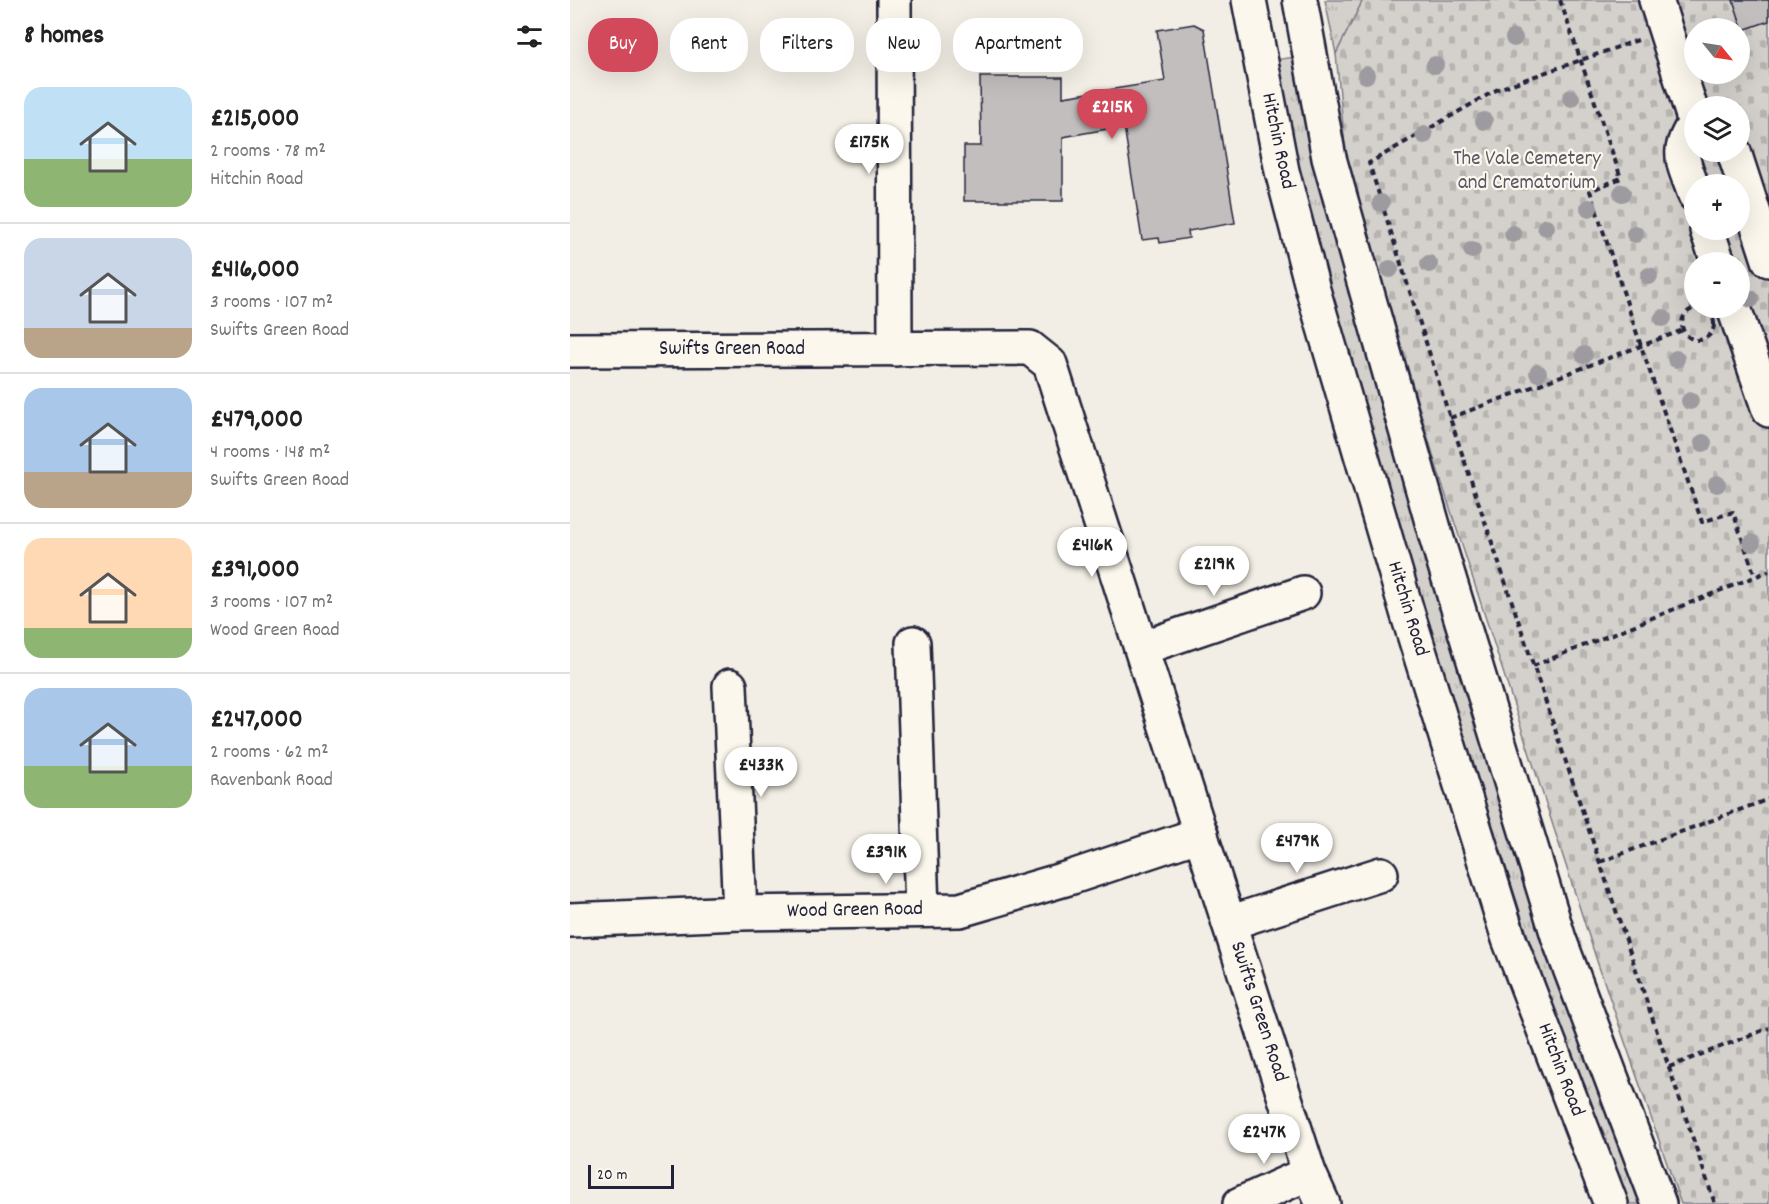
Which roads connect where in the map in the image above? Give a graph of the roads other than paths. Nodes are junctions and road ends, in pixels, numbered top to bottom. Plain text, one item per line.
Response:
1 (894, 0) edge
2 (1249, 0) edge
3 (1300, 0) edge
4 (1656, 0) edge
5 (1687, 96) edge
6 (1684, 138) edge
7 (1737, 162) edge
8 (1687, 174) edge
9 (1769, 260) edge
10 (1737, 318) edge
11 (895, 349) junction
12 (570, 350) edge
13 (1769, 410) edge
14 (1303, 593) dead end
15 (913, 643) dead end
16 (1142, 648) junction
17 (730, 686) dead end
18 (1200, 834) junction
19 (1381, 874) dead end
20 (922, 910) junction
21 (740, 913) junction
22 (570, 920) edge
23 (1229, 923) junction
24 (1309, 1173) junction
25 (1240, 1204) edge
26 (1323, 1204) edge
27 (1611, 1204) edge
28 (1659, 1204) edge

1 - 11 street
2 - 27 street, Hitchin Road
3 - 28 street
4 - 5 street
6 - 8 street
7 - 9 street
10 - 13 street
11 - 12 street, Swifts Green Road
11 - 16 street, Swifts Green Road
14 - 16 street
15 - 20 street
16 - 18 street, Swifts Green Road
17 - 21 street
18 - 20 street, Wood Green Road
18 - 23 street, Swifts Green Road
19 - 23 street, Swifts Green Road
20 - 21 street, Wood Green Road
21 - 22 street, Wood Green Road
23 - 24 street, Swifts Green Road
24 - 25 street
24 - 26 street, Swifts Green Road

